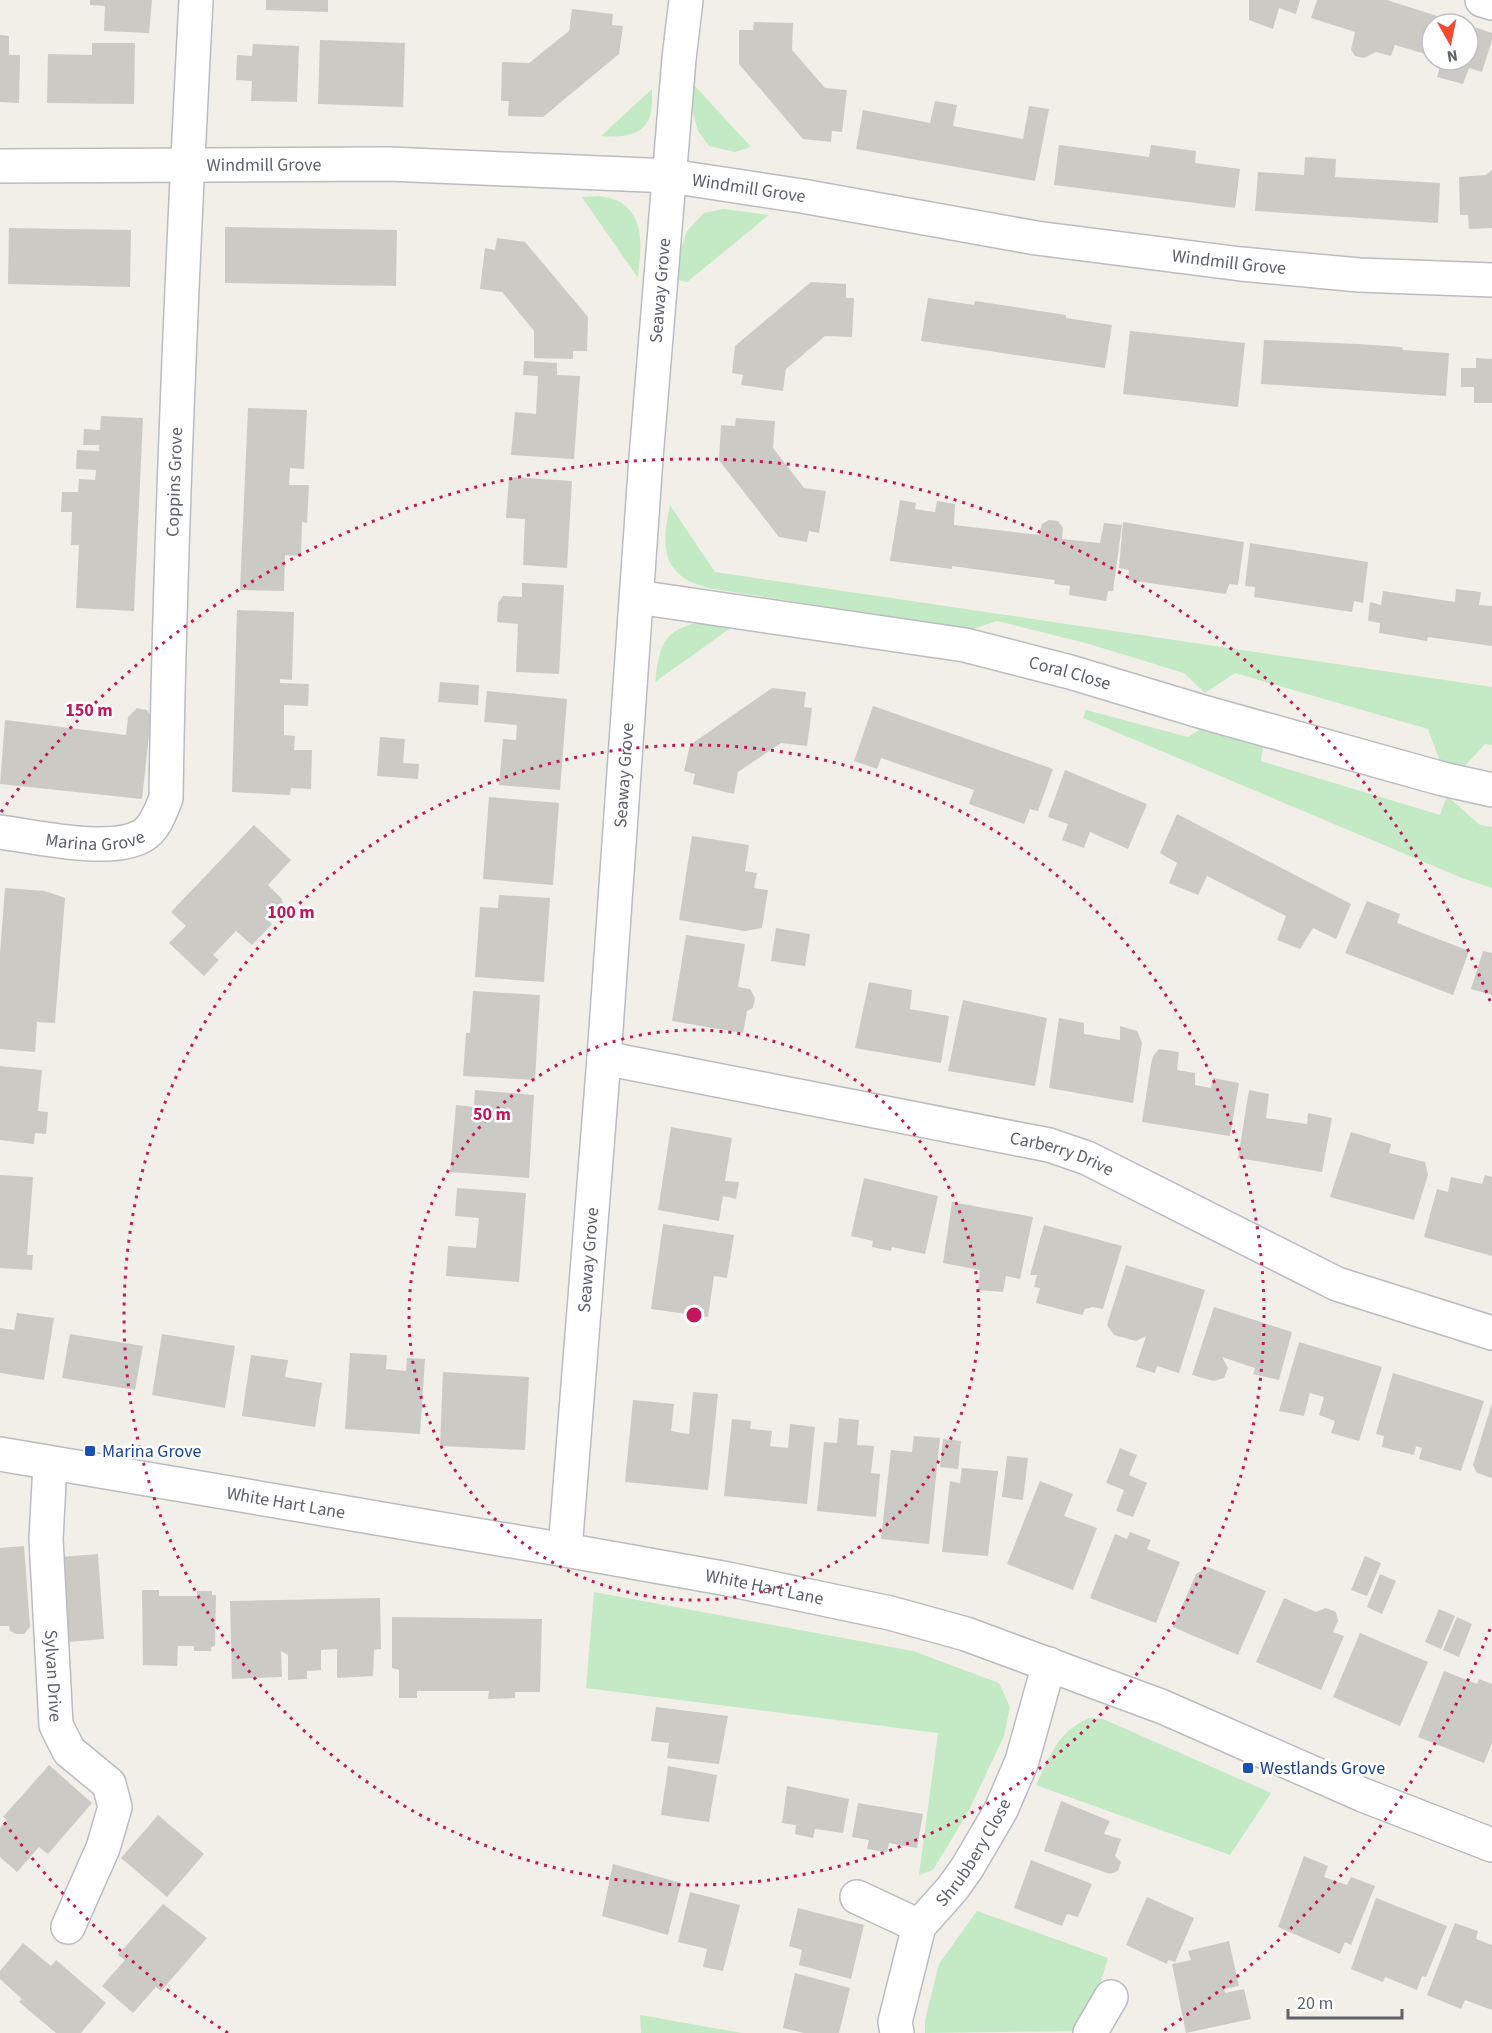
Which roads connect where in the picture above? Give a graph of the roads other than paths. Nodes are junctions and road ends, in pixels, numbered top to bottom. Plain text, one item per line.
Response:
1 (196, 0) edge
2 (686, 0) edge
3 (1482, 0) edge
4 (1492, 3) edge
5 (0, 166) edge
6 (187, 167) junction
7 (670, 176) junction
8 (1492, 280) edge
9 (638, 597) junction
10 (1492, 790) edge
11 (166, 798) joint
12 (0, 832) edge
13 (604, 1058) junction
14 (1492, 1333) edge
15 (0, 1454) edge
16 (50, 1464) junction
17 (565, 1550) junction
18 (1048, 1665) junction
19 (1492, 1845) edge
20 (857, 1897) dead end
21 (919, 1926) junction
22 (68, 1927) dead end
23 (1111, 1997) dead end
24 (897, 2033) edge
25 (1090, 2033) edge

1 - 6 street, Coppins Grove
2 - 7 street, Seaway Grove
3 - 4 street
5 - 6 street, Windmill Grove
6 - 7 street, Windmill Grove
6 - 11 street, Coppins Grove
7 - 8 street, Windmill Grove
7 - 9 street, Seaway Grove
9 - 10 street, Coral Close
9 - 13 street, Seaway Grove
11 - 12 street, Marina Grove
13 - 14 street, Carberry Drive
13 - 17 street, Seaway Grove
15 - 16 street, White Hart Lane
16 - 17 street, White Hart Lane
16 - 22 street, Sylvan Drive
17 - 18 street, White Hart Lane
18 - 19 street, White Hart Lane
18 - 21 street, Shrubbery Close
20 - 21 street
21 - 24 street, Shrubbery Close
23 - 25 street

